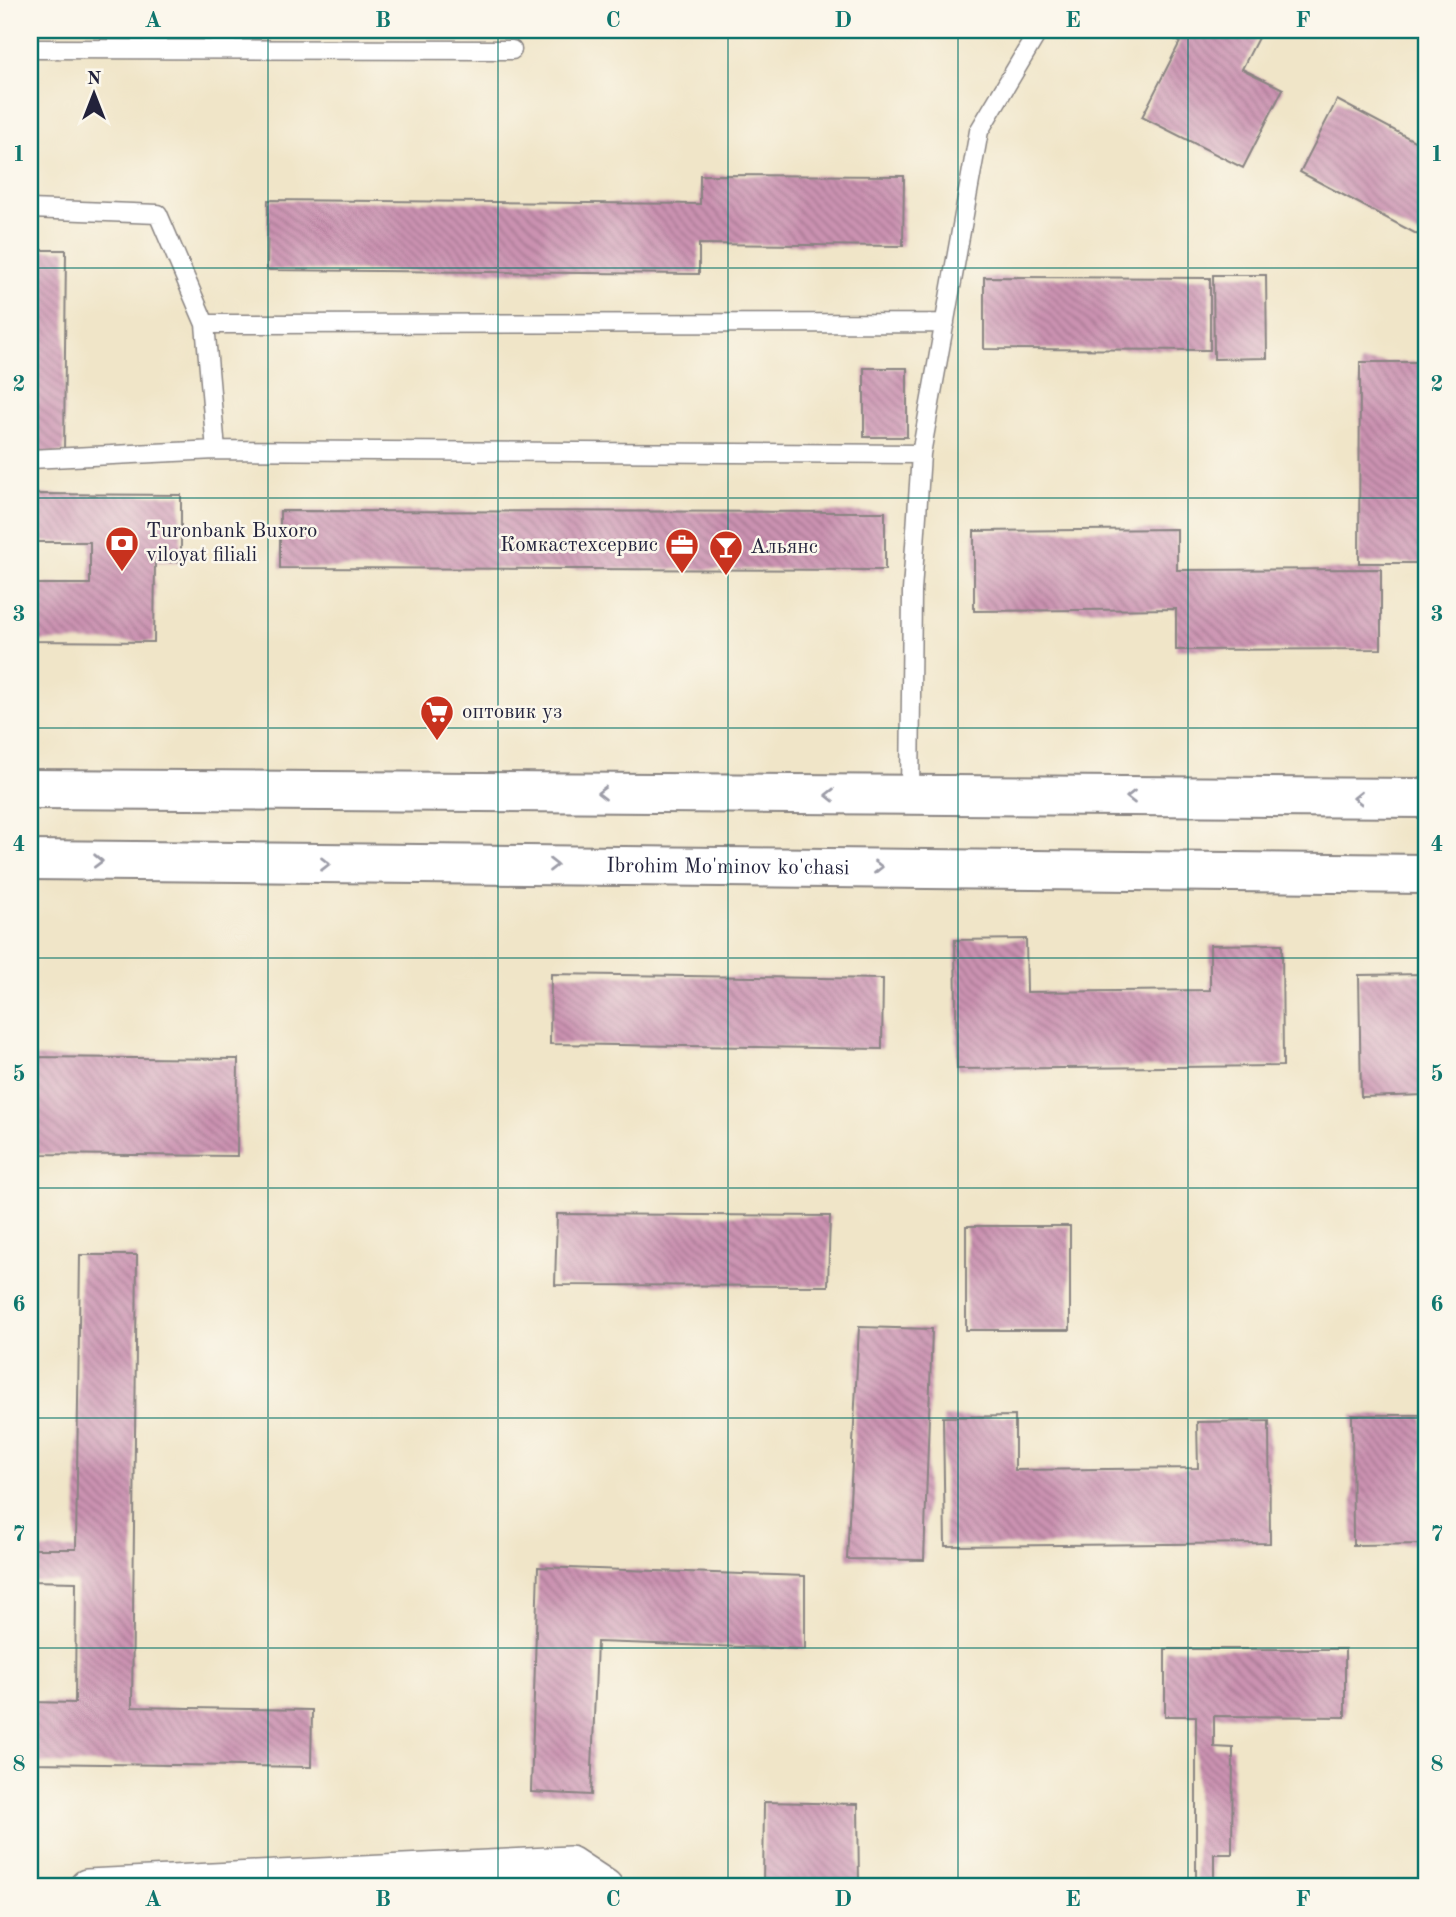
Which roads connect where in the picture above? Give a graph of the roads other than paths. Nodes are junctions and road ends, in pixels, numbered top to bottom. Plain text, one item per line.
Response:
1 (1039, 30) edge
2 (30, 49) edge
3 (512, 50) dead end
4 (30, 209) edge
5 (946, 323) junction
6 (205, 324) junction
7 (216, 450) junction
8 (921, 454) junction
9 (30, 459) edge
10 (30, 789) edge
11 (910, 796) junction
12 (1426, 798) edge
13 (30, 860) edge
14 (1426, 874) edge
15 (87, 1887) edge
16 (605, 1887) edge

1 - 5 lane
2 - 3 lane
4 - 6 lane
5 - 6 lane
5 - 8 lane
6 - 7 lane
7 - 8 lane
7 - 9 lane
8 - 11 lane
11 -> 10 main road
12 -> 11 main road
13 -> 14 main road, Ibrohim Mo'minov ko'chasi
15 - 16 street

